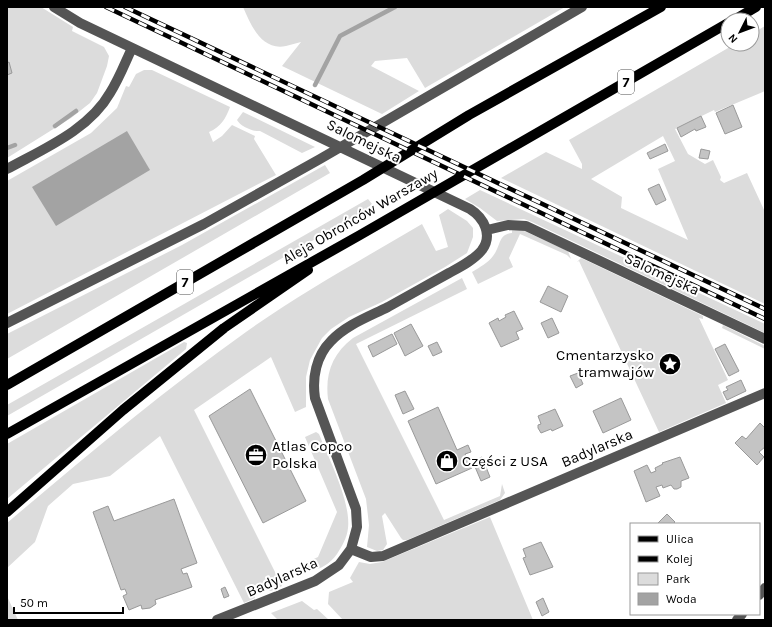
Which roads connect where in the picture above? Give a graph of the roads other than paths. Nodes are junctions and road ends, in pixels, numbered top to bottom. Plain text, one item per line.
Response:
1 (54, 7) edge
2 (582, 7) edge
3 (661, 7) edge
4 (720, 28) edge
5 (132, 48) junction
6 (7, 169) edge
7 (487, 230) junction
8 (360, 235) junction
9 (7, 323) edge
10 (765, 339) edge
11 (7, 385) edge
12 (765, 392) edge
13 (7, 434) edge
14 (7, 512) edge
15 (350, 549) junction
16 (217, 620) edge

1 - 5 street, Salomejska
2 - 9 street
3 - 11 main road, Aleja Obrońców Warszawy / 7
4 - 8 main road, Aleja Obrońców Warszawy / 7
5 - 6 street
5 - 7 street, Salomejska
7 - 10 street, Salomejska
7 - 15 street, Badylarska
8 - 13 main road, Aleja Obrońców Warszawy / 7
8 - 14 main road
12 - 15 street, Badylarska
15 - 16 street, Badylarska

